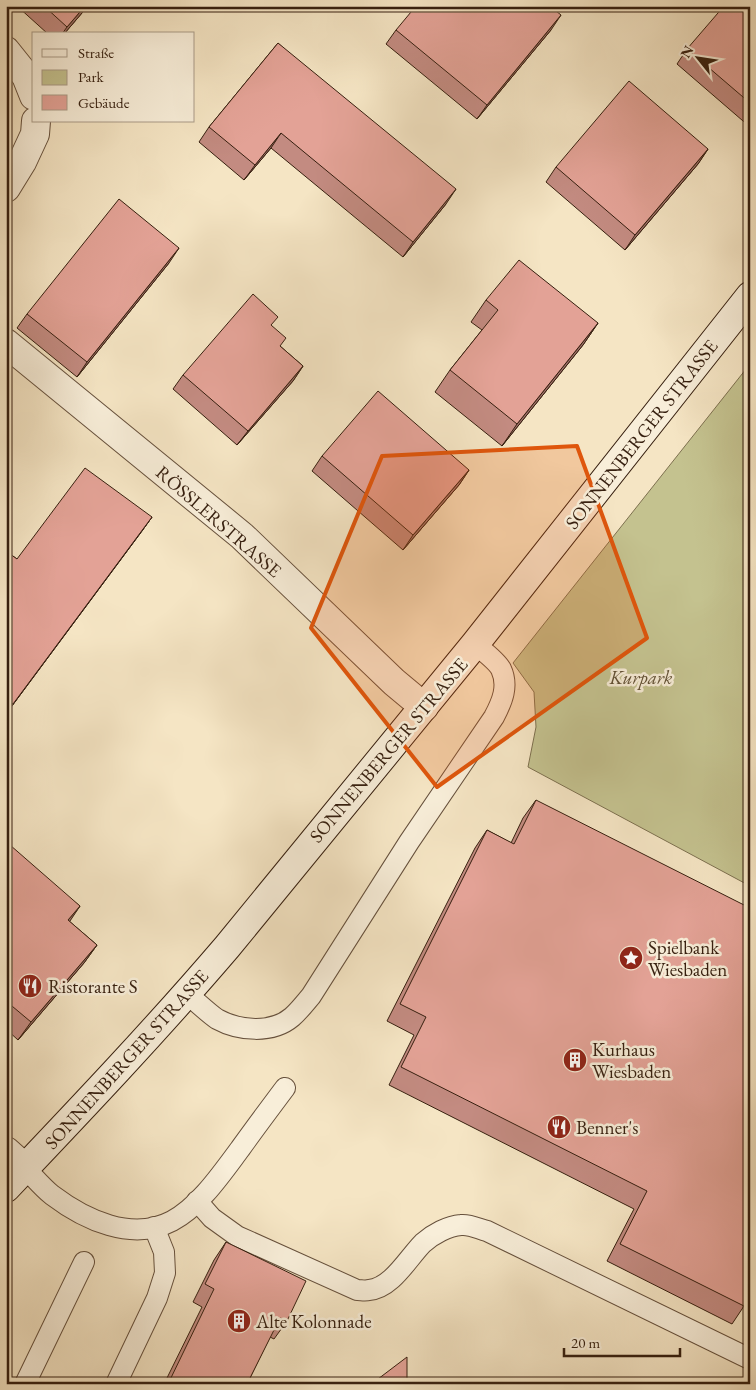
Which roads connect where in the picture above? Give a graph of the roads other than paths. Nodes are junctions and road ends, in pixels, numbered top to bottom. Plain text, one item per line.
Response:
1 (6, 50) edge
2 (32, 91) edge
3 (36, 122) edge
4 (6, 188) edge
5 (750, 296) edge
6 (6, 343) edge
7 (475, 644) junction
8 (424, 707) junction
9 (187, 994) junction
10 (285, 1088) dead end
11 (16, 1160) edge
12 (6, 1188) edge
13 (197, 1201) junction
14 (154, 1227) junction
15 (84, 1262) dead end
16 (750, 1359) edge
17 (24, 1384) edge
18 (116, 1384) edge

1 - 2 main road
3 - 4 main road
5 - 7 main road, SONNENBERGER STRASSE
6 - 8 main road, RÖSSLERSTRASSE
7 - 8 main road, SONNENBERGER STRASSE
7 - 9 lane
8 - 9 main road, SONNENBERGER STRASSE
9 - 11 main road, SONNENBERGER STRASSE
10 - 13 lane
11 - 12 main road, SONNENBERGER STRASSE
11 - 14 lane
13 - 14 lane
13 - 16 lane
14 - 18 lane
15 - 17 lane

